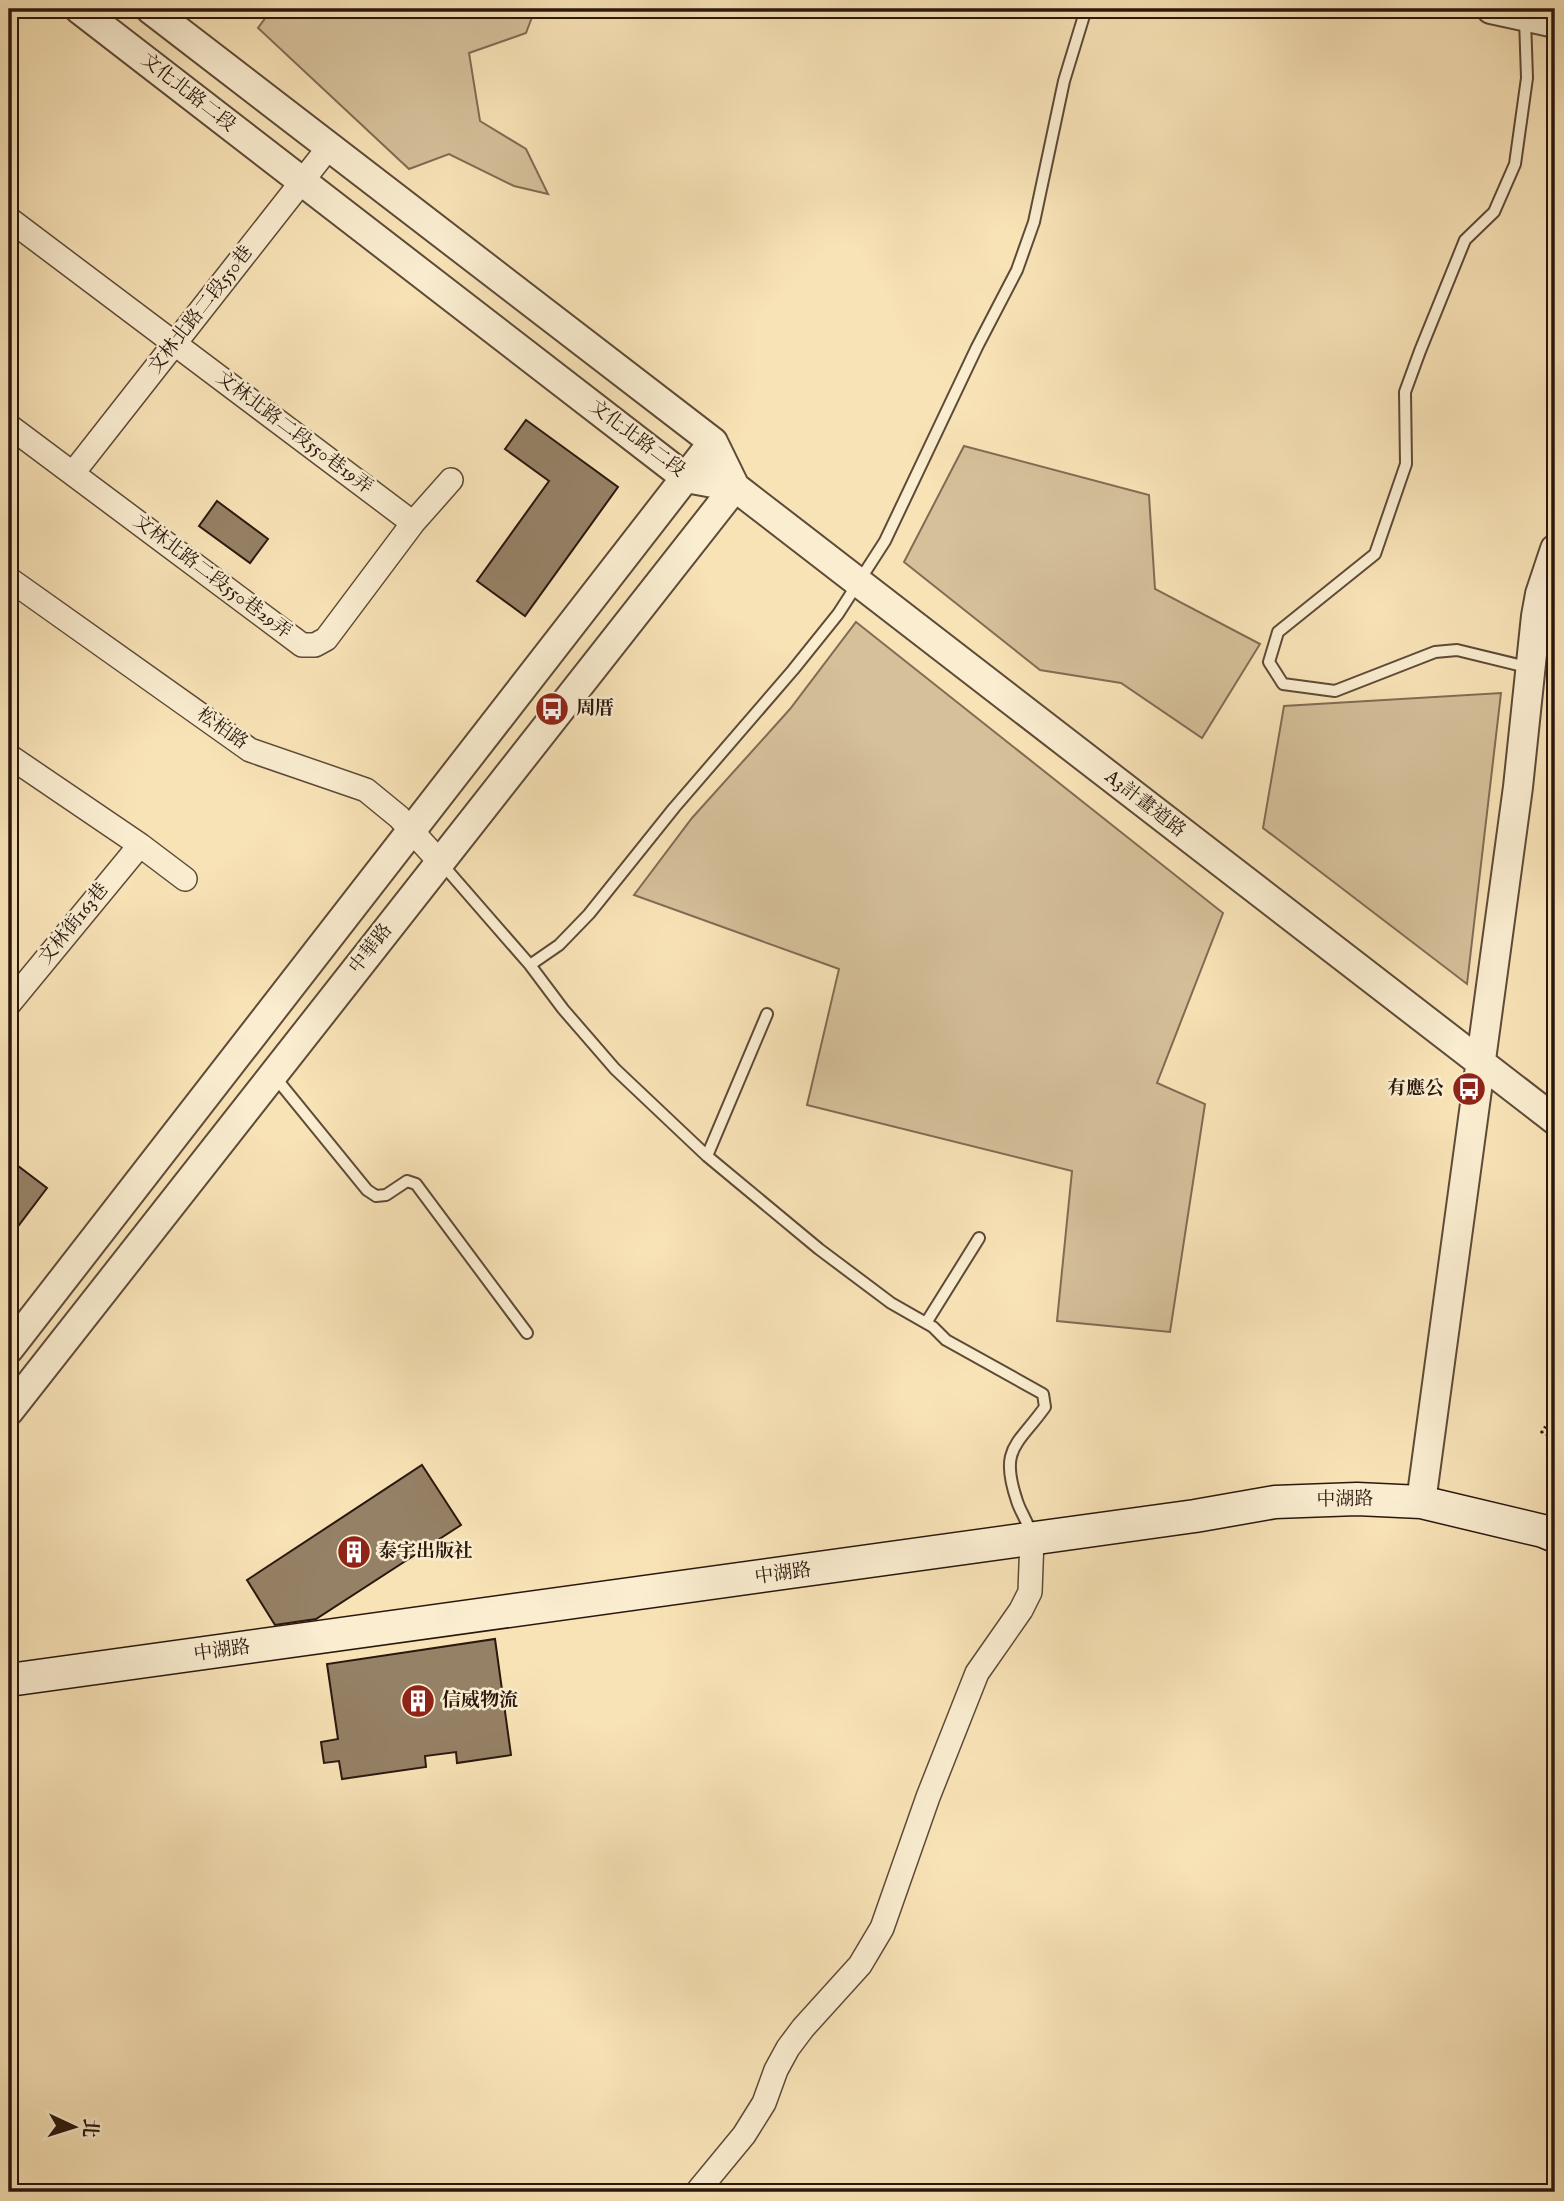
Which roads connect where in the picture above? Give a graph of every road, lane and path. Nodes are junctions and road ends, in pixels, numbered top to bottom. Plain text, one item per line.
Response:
1 (79, 9) edge
2 (150, 9) edge
3 (1086, 9) edge
4 (1491, 9) edge
5 (1524, 13) edge
6 (1555, 23) edge
7 (329, 146) junction
8 (302, 181) junction
9 (9, 219) edge
10 (175, 342) junction
11 (9, 426) edge
12 (713, 442) junction
13 (73, 473) junction
14 (685, 478) junction
15 (451, 480) dead end
16 (735, 488) junction
17 (413, 523) junction
18 (1555, 550) edge
19 (9, 579) edge
20 (858, 582) junction
21 (1532, 668) junction
22 (11, 761) edge
23 (411, 832) junction
24 (140, 845) junction
25 (440, 862) junction
26 (185, 880) dead end
27 (530, 965) junction
28 (9, 1004) edge
29 (767, 1014) dead end
30 (1481, 1062) junction
31 (273, 1074) junction
32 (1555, 1120) edge
33 (707, 1156) junction
34 (979, 1238) dead end
35 (926, 1323) junction
36 (527, 1333) dead end
37 (9, 1349) edge
38 (9, 1411) edge
39 (1555, 1413) edge
40 (1555, 1438) edge
41 (1421, 1502) junction
42 (1555, 1536) edge
43 (1032, 1539) junction
44 (9, 1680) edge
45 (697, 2192) edge

1 - 8 street, 文化北路二段
2 - 7 street
3 - 20 lane
4 - 5 street
5 - 6 street
5 - 21 lane
7 - 8 street, 文林北路二段550巷
7 - 12 street
8 - 10 street, 文林北路二段550巷
8 - 14 street, 文化北路二段
9 - 10 street, 文林北路二段550巷19弄
10 - 13 street, 文林北路二段550巷
10 - 17 street, 文林北路二段550巷19弄
11 - 13 street
12 - 14 street
12 - 16 street
13 - 17 street, 文林北路二段550巷29弄
14 - 16 street, 文化北路二段
14 - 23 street
15 - 17 street, 文林北路二段550巷29弄
16 - 20 street, A3計畫道路
16 - 25 street, 中華路
18 - 21 street
19 - 23 street, 松柏路
20 - 27 lane
20 - 30 street, A3計畫道路
21 - 30 street
22 - 24 street
23 - 25 street, 松柏路
23 - 37 street
24 - 26 street
24 - 28 street, 文林街163巷
25 - 27 lane
25 - 31 street, 中華路
27 - 33 lane
29 - 33 lane
30 - 32 street, A3計畫道路
30 - 41 street
31 - 36 lane
31 - 38 street, 中華路
33 - 35 lane
34 - 35 lane
35 - 43 lane
39 - 40 path
41 - 42 main road, 中湖路
41 - 43 main road, 中湖路
43 - 44 main road, 中湖路
43 - 45 street

